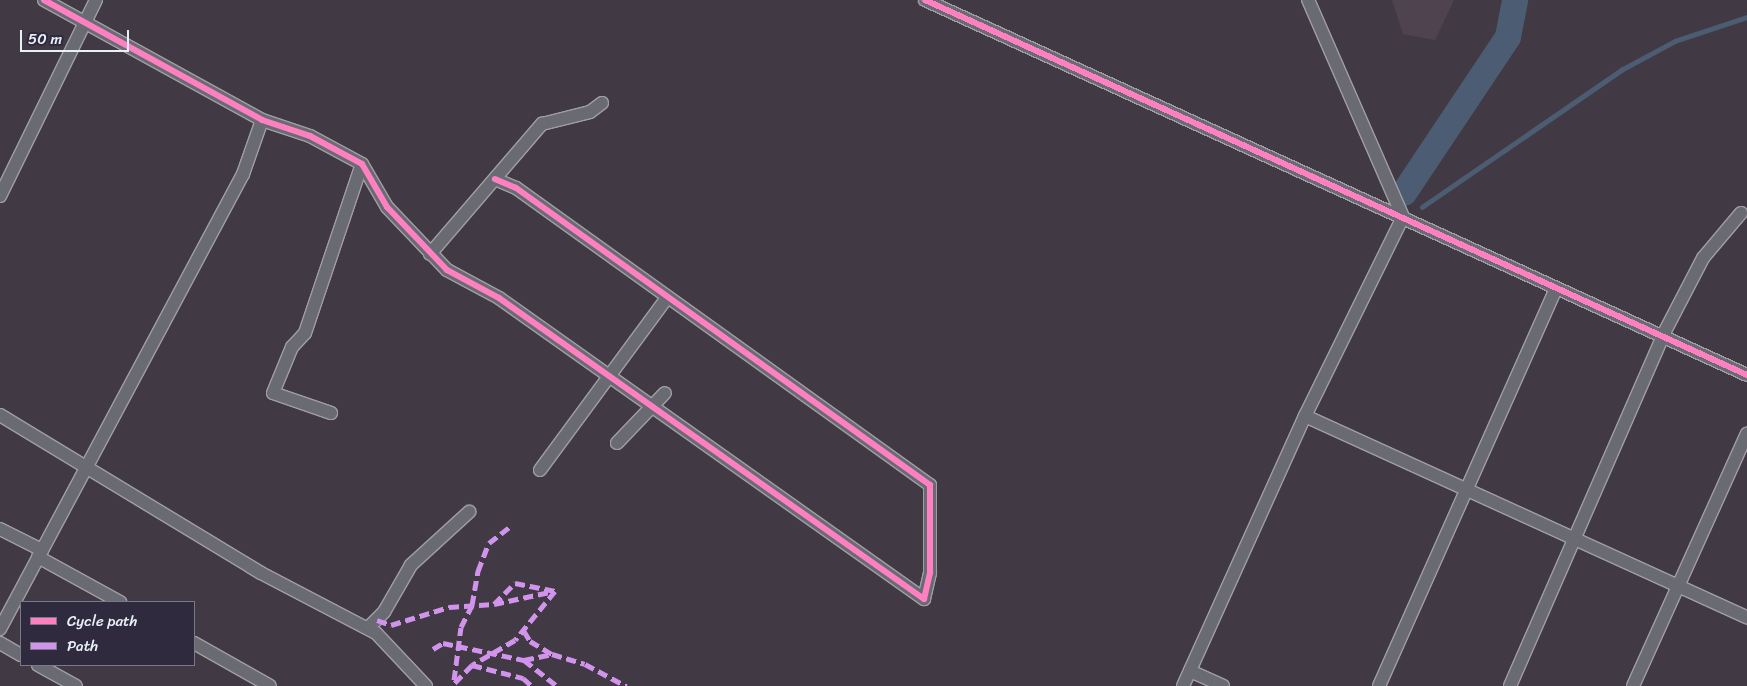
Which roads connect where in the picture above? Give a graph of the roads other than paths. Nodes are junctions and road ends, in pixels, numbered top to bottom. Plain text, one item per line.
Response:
1 (44, 0) edge
2 (96, 0) edge
3 (925, 0) edge
4 (1308, 0) edge
5 (86, 21) junction
6 (602, 103) dead end
7 (262, 120) junction
8 (362, 164) junction
9 (495, 179) junction
10 (0, 196) edge
11 (1741, 213) dead end
12 (1403, 217) junction
13 (430, 254) junction
14 (1555, 290) junction
15 (667, 298) junction
16 (1663, 335) junction
17 (1747, 375) edge
18 (612, 379) junction
19 (665, 393) dead end
20 (654, 408) junction
21 (331, 413) dead end
22 (0, 415) edge
23 (1305, 416) junction
24 (1747, 433) edge
25 (617, 443) dead end
26 (87, 466) junction
27 (540, 470) dead end
28 (1466, 490) junction
29 (469, 512) dead end
30 (0, 529) edge
31 (1575, 538) junction
32 (40, 553) junction
33 (1679, 586) junction
34 (118, 601) edge
35 (1747, 617) edge
36 (368, 628) junction
37 (0, 629) edge
38 (0, 643) edge
39 (195, 645) edge
40 (20, 654) edge
41 (40, 666) edge
42 (1190, 671) junction
43 (76, 686) edge
44 (270, 686) edge
45 (426, 686) edge
46 (1183, 686) edge
47 (1223, 686) edge
48 (1379, 686) edge
49 (1510, 686) edge
50 (1633, 686) edge

1 - 5 street
2 - 5 street
3 - 12 street
4 - 12 street
5 - 7 street
5 - 10 street
6 - 9 street
7 - 8 street
7 - 26 street
8 - 13 street
8 - 21 street
9 - 13 street
9 - 15 street
11 - 16 street
12 - 14 street
12 - 23 street
13 - 18 street
14 - 16 street
14 - 28 street
15 - 18 street
15 - 20 street
16 - 17 street
16 - 31 street
18 - 20 street
18 - 27 street
19 - 20 street
20 - 25 street
22 - 26 street
23 - 28 street
23 - 42 street
24 - 33 street
26 - 32 street
26 - 36 street
28 - 31 street
28 - 48 street
29 - 36 street
30 - 32 street
31 - 33 street
31 - 49 street
32 - 34 street
32 - 37 street
33 - 35 street
33 - 50 street
36 - 45 street
38 - 40 street
39 - 44 street
41 - 43 street
42 - 46 street
42 - 47 street

